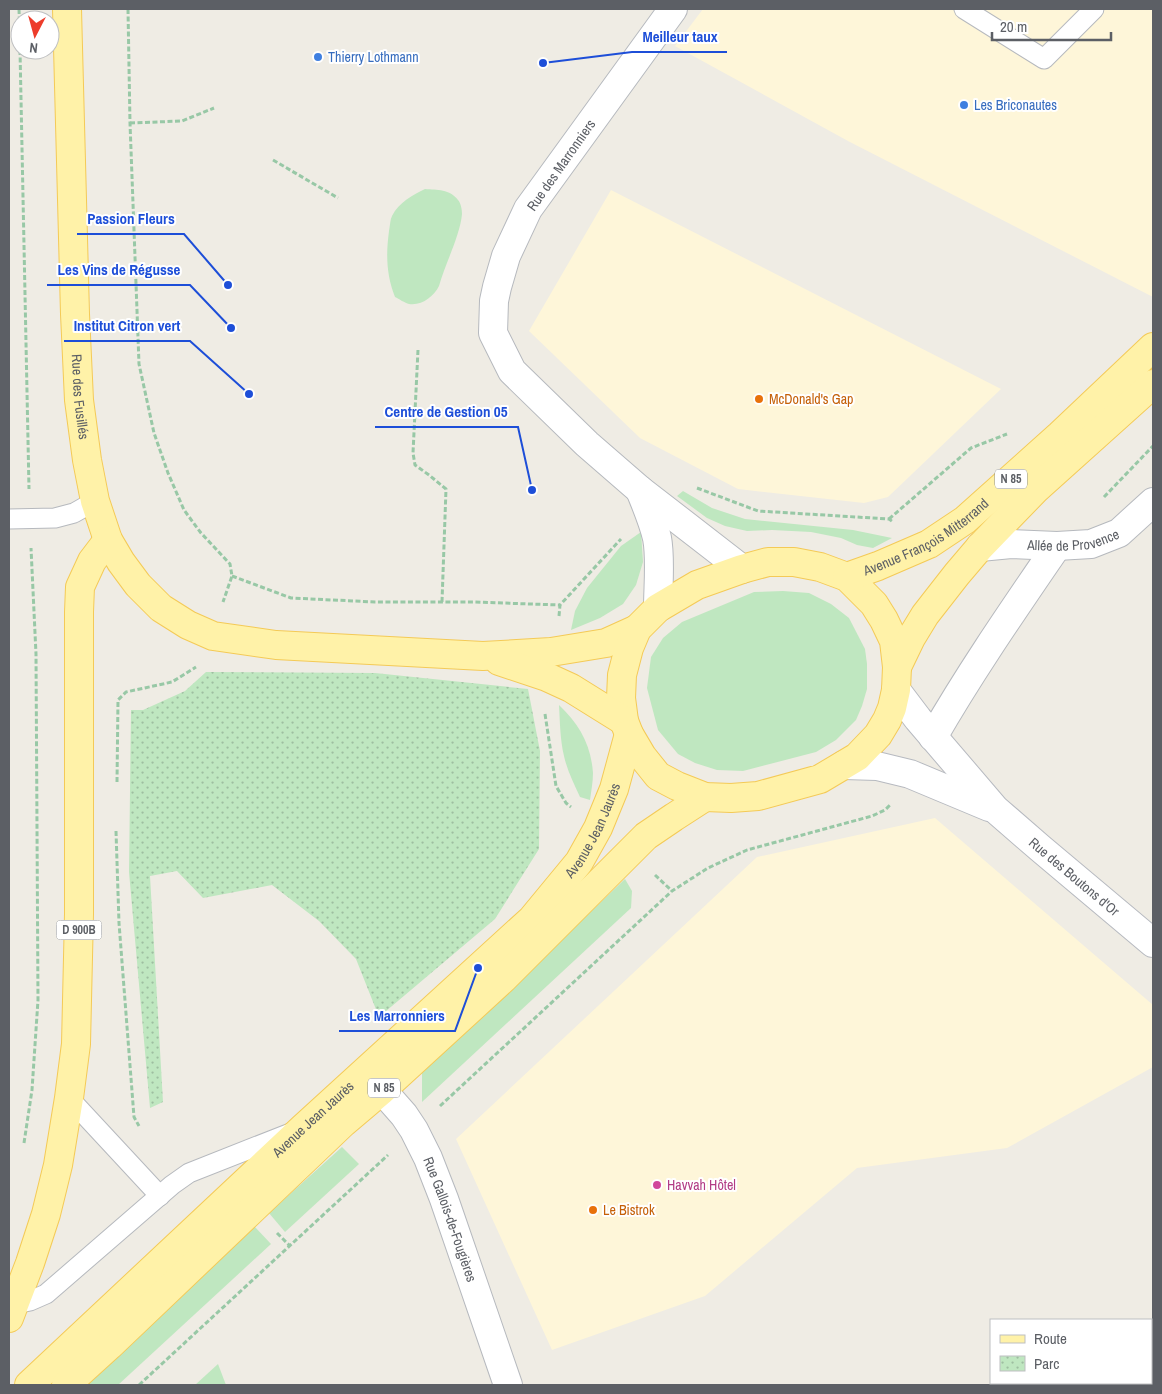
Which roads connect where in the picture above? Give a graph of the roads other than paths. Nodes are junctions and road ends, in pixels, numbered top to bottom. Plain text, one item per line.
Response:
1 (67, 9) edge
2 (673, 9) edge
3 (964, 9) edge
4 (1094, 9) edge
5 (1153, 347) edge
6 (1153, 384) edge
7 (640, 490) junction
8 (95, 501) junction
9 (1153, 502) edge
10 (9, 519) edge
11 (108, 540) junction
12 (1057, 546) junction
13 (980, 547) junction
14 (742, 569) junction
15 (847, 578) junction
16 (658, 608) junction
17 (637, 629) junction
18 (483, 656) junction
19 (897, 678) junction
20 (627, 727) junction
21 (933, 737) junction
22 (844, 765) junction
23 (705, 797) junction
24 (996, 809) junction
25 (1153, 944) edge
26 (374, 1080) junction
27 (69, 1098) junction
28 (303, 1128) junction
29 (160, 1196) junction
30 (12, 1311) edge
31 (29, 1385) edge
32 (66, 1385) edge
33 (508, 1385) edge

1 - 8 main road, Rue des Fusillés
2 - 7 street, Rue des Marronniers
3 - 4 lane
5 - 15 main road, Avenue François Mitterrand / N 85
6 - 13 main road, N 85
7 - 14 street, Rue des Marronniers
7 - 16 street, Rue des Marronniers
8 - 10 lane
8 - 11 main road, Rue des Fusillés
9 - 12 street, Allée de Provence
11 - 18 main road, Rue des Fusillés
11 - 27 main road, D 900B
12 - 13 street, Allée de Provence
12 - 21 street
13 - 19 main road, N 85
14 - 15 main road
14 - 16 main road
15 - 19 main road
16 - 17 main road
17 - 18 main road
17 - 20 main road
18 - 20 main road
19 - 21 street, Rue des Boutons d'Or
19 - 22 main road
20 - 23 main road
20 - 26 main road, Avenue Jean Jaurès / N 85
21 - 24 street, Rue des Boutons d'Or
22 - 23 main road
22 - 24 street, Rue des Boutons d'Or
23 - 26 main road, Avenue Jean Jaurès / N 85
24 - 25 street, Rue des Boutons d'Or
26 - 28 main road, Avenue Jean Jaurès / N 85
26 - 32 main road, Avenue Jean Jaurès / N 85
26 - 33 street, Rue Gallois-de-Fougières
27 - 29 lane
27 - 30 main road, D 900B
28 - 29 lane
28 - 31 main road, Avenue Jean Jaurès / N 85
29 - 30 lane

